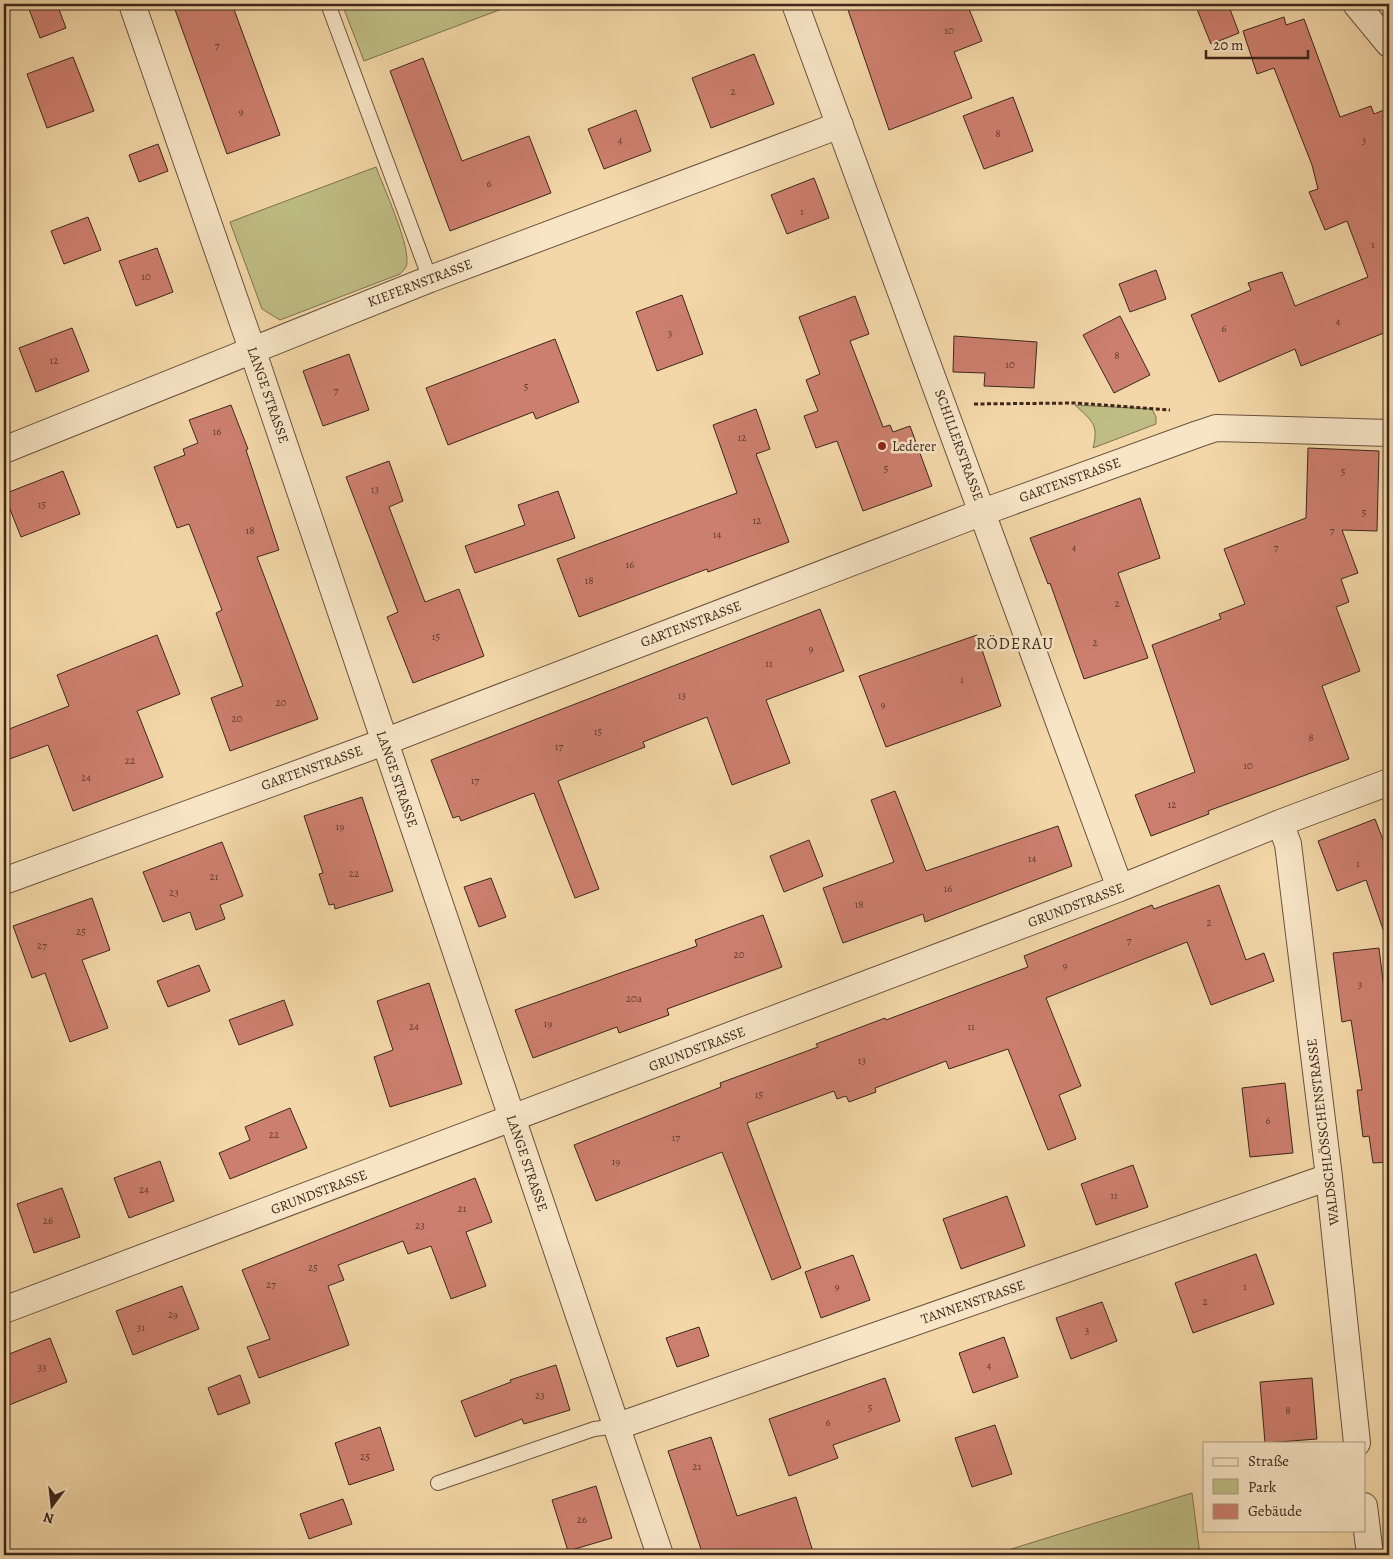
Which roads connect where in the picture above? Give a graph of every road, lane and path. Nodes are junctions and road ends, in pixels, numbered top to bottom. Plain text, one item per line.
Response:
1 (132, 4) edge
2 (328, 4) edge
3 (795, 4) edge
4 (1356, 4) edge
5 (1389, 44) edge
6 (840, 125) junction
7 (430, 279) junction
8 (252, 349) junction
9 (945, 407) junction
10 (1216, 428) junction
11 (1389, 433) edge
12 (4, 450) edge
13 (983, 512) junction
14 (384, 742) junction
15 (1389, 782) edge
16 (1280, 823) junction
17 (4, 881) edge
18 (1120, 888) junction
19 (512, 1119) junction
20 (1329, 1177) junction
21 (4, 1310) edge
22 (618, 1426) junction
23 (1358, 1442) edge
24 (438, 1483) dead end
25 (1366, 1522) edge
26 (660, 1555) edge
27 (1370, 1555) edge

1 - 8 street, LANGE STRASSE
2 - 7 lane
3 - 6 street, SCHILLERSTRASSE
4 - 5 street
6 - 7 street, KIEFERNSTRASSE
6 - 9 street, SCHILLERSTRASSE
7 - 8 street, KIEFERNSTRASSE
8 - 12 street, KIEFERNSTRASSE
8 - 14 street, LANGE STRASSE
9 - 10 path
9 - 13 street, SCHILLERSTRASSE
10 - 11 street, GARTENSTRASSE
10 - 13 street, GARTENSTRASSE
13 - 14 street, GARTENSTRASSE
13 - 18 street, SCHILLERSTRASSE
14 - 17 street, GARTENSTRASSE
14 - 19 street, LANGE STRASSE
15 - 16 street, GRUNDSTRASSE
16 - 18 street, GRUNDSTRASSE
16 - 20 street, WALDSCHLÖSSCHENSTRASSE
18 - 19 street, GRUNDSTRASSE
19 - 21 street, GRUNDSTRASSE
19 - 22 street, LANGE STRASSE
20 - 22 street, TANNENSTRASSE
20 - 23 street, WALDSCHLÖSSCHENSTRASSE
22 - 24 lane
22 - 26 street, LANGE STRASSE
25 - 27 street

